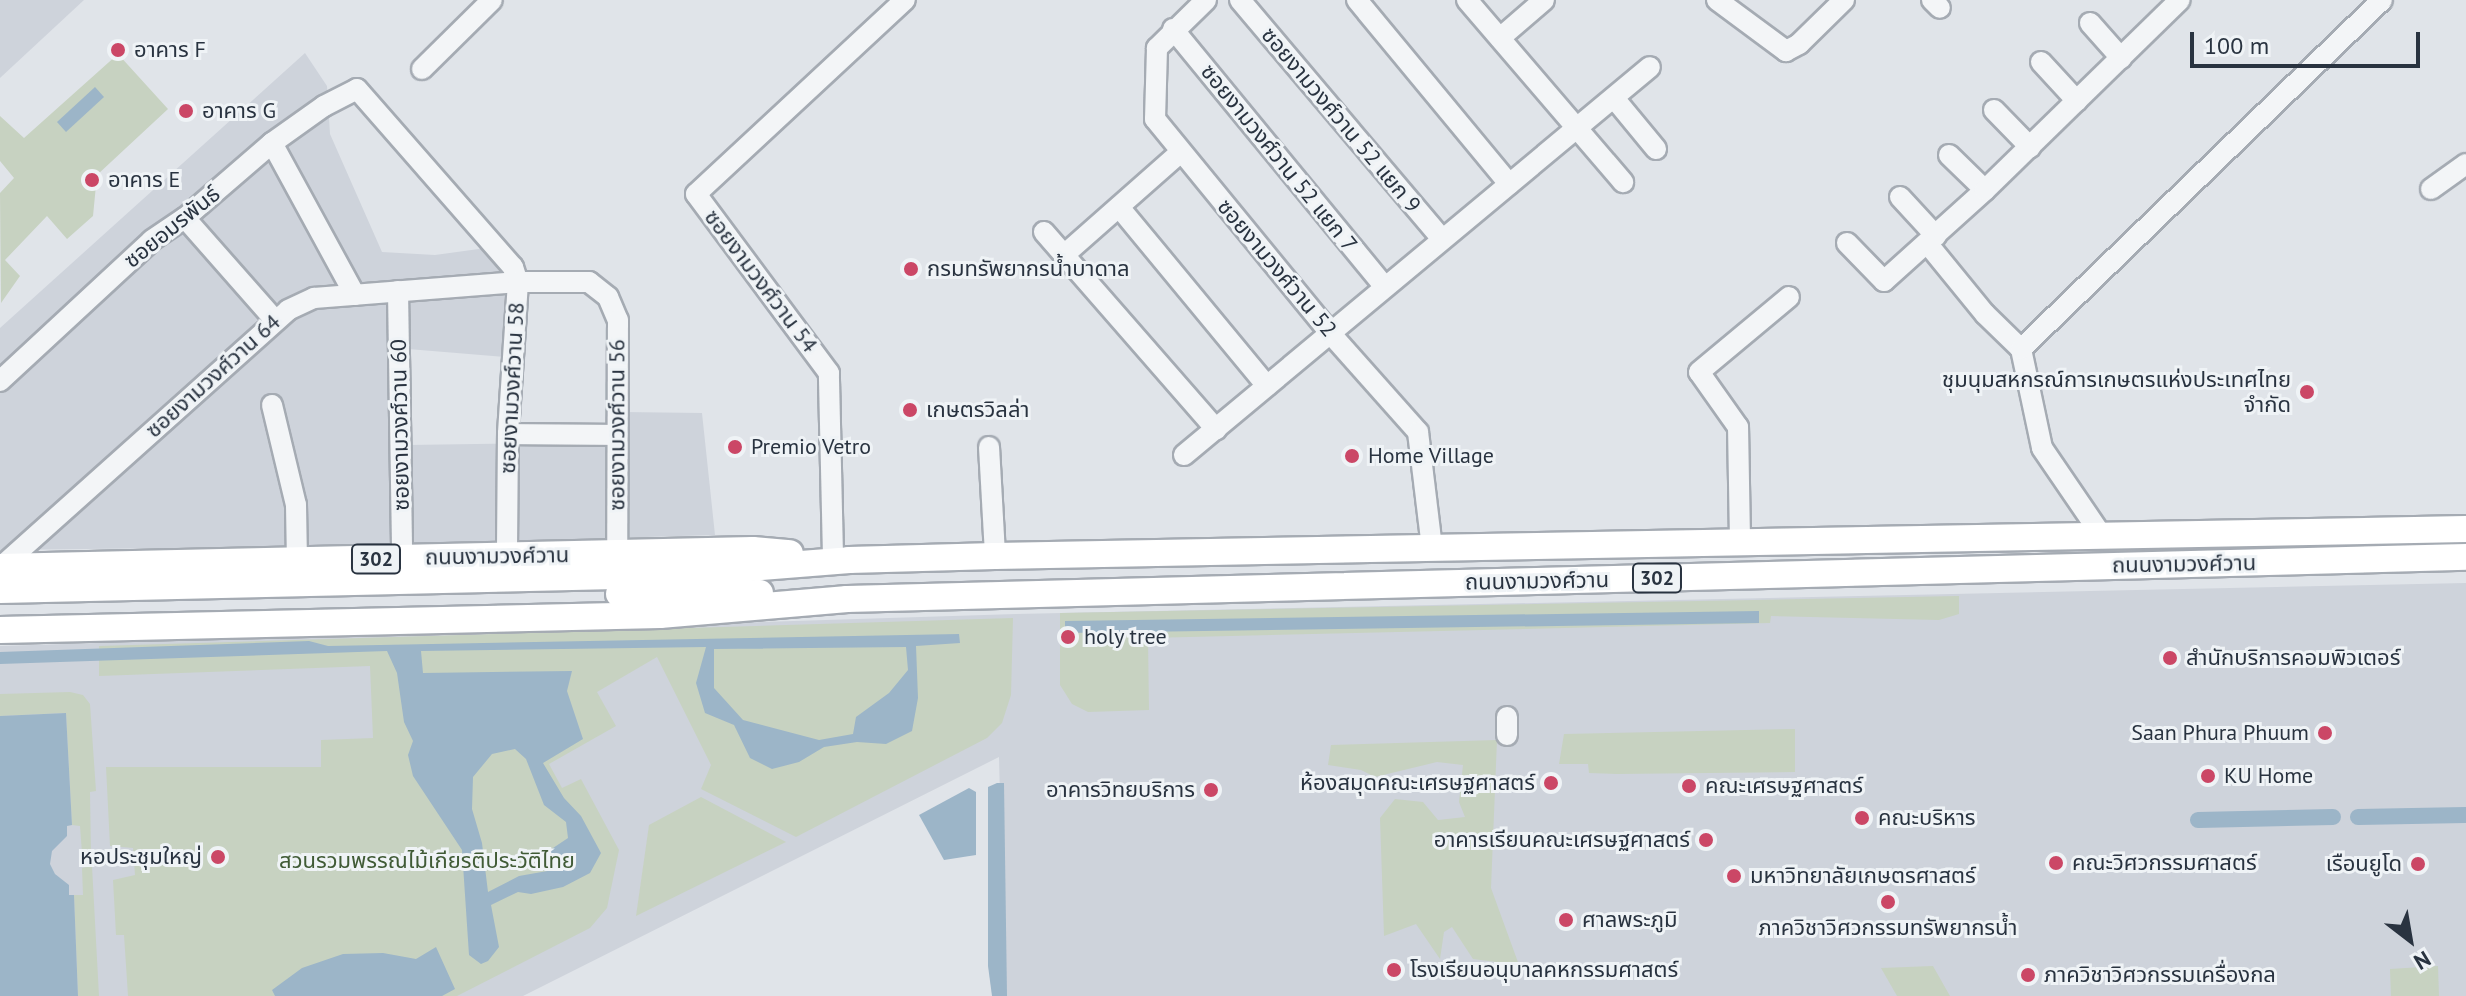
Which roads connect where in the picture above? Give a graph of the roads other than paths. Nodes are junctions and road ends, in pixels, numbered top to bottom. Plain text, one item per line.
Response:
1 (492, 0) edge
2 (905, 0) edge
3 (1206, 0) edge
4 (1240, 0) edge
5 (1357, 0) edge
6 (1467, 0) edge
7 (1544, 0) edge
8 (1717, 0) edge
9 (1844, 0) edge
10 (2382, 0) edge
11 (2167, 4) edge
12 (2090, 23) dead end
13 (1173, 29) junction
14 (1500, 38) junction
15 (2121, 58) junction
16 (2041, 62) dead end
17 (1650, 67) dead end
18 (422, 69) dead end
19 (357, 89) joint
20 (1614, 98) junction
21 (2077, 101) junction
22 (1994, 110) dead end
23 (1577, 128) junction
24 (272, 143) junction
25 (2030, 147) junction
26 (1656, 149) dead end
27 (1181, 152) junction
28 (1949, 155) dead end
29 (2466, 164) edge
30 (1623, 182) dead end
31 (1509, 184) junction
32 (2431, 189) dead end
33 (1985, 190) junction
34 (1900, 197) dead end
35 (1119, 207) junction
36 (185, 218) junction
37 (1044, 232) dead end
38 (1442, 239) junction
39 (1932, 240) junction
40 (1847, 243) dead end
41 (1064, 255) junction
42 (518, 282) junction
43 (1385, 287) junction
44 (398, 291) junction
45 (355, 295) junction
46 (1789, 297) dead end
47 (275, 320) junction
48 (1331, 334) junction
49 (2021, 349) junction
50 (0, 381) edge
51 (1267, 386) junction
52 (272, 405) dead end
53 (1216, 429) junction
54 (508, 434) junction
55 (615, 435) junction
56 (989, 447) dead end
57 (1184, 455) dead end
58 (2466, 529) edge
59 (2102, 536) junction
60 (1740, 540) junction
61 (1432, 547) junction
62 (617, 553) junction
63 (507, 556) junction
64 (995, 556) junction
65 (2466, 557) edge
66 (402, 558) junction
67 (841, 558) junction
68 (297, 560) junction
69 (0, 567) edge
70 (0, 590) edge
71 (847, 599) junction
72 (0, 608) edge
73 (0, 630) edge

1 - 18 street
2 - 67 street, ซอยงามวงศ์วาน 54
3 - 13 street, ซอยงามวงศ์วาน 52
4 - 38 street, ซอยงามวงศ์วาน 52 แยก 9
5 - 31 street
6 - 14 street
7 - 14 street
8 - 9 street
10 - 49 street
11 - 15 street
12 - 15 street
13 - 27 street, ซอยงามวงศ์วาน 52
13 - 43 street, ซอยงามวงศ์วาน 52 แยก 7
14 - 23 street
15 - 21 street
16 - 21 street
17 - 20 street
19 - 24 street, ซอยอมรพันธ์
19 - 42 street, ซอยงามวงศ์วาน 58
20 - 23 street
20 - 26 street
21 - 25 street
22 - 25 street
23 - 30 street
23 - 31 street
24 - 36 street, ซอยอมรพันธ์
24 - 45 street
25 - 33 street
27 - 35 street
27 - 48 street, ซอยงามวงศ์วาน 52
28 - 33 street
29 - 32 street
31 - 38 street
33 - 39 street
34 - 39 street
35 - 41 street
35 - 51 street
36 - 47 street
36 - 50 street, ซอยอมรพันธ์
37 - 41 street
38 - 43 street
39 - 40 street
39 - 49 street
41 - 53 street
42 - 44 street, ซอยงามวงศ์วาน 64
42 - 54 street, ซอยงามวงศ์วาน 58
42 - 55 street, ซอยงามวงศ์วาน 56
43 - 48 street
44 - 45 street, ซอยงามวงศ์วาน 64
44 - 66 street, ซอยงามวงศ์วาน 60
45 - 47 street, ซอยงามวงศ์วาน 64
46 - 60 street
47 - 69 street, ซอยงามวงศ์วาน 64
48 - 51 street
48 - 61 street, ซอยงามวงศ์วาน 52
49 - 59 street
51 - 53 street
52 - 68 street
53 - 57 street
54 - 55 street
54 - 63 street, ซอยงามวงศ์วาน 58
55 - 62 street, ซอยงามวงศ์วาน 56
56 - 64 street
58 - 59 main road, ถนนงามวงศ์วาน / 302
59 - 60 main road, ถนนงามวงศ์วาน / 302
60 - 61 main road, ถนนงามวงศ์วาน / 302
61 - 64 main road, ถนนงามวงศ์วาน / 302
62 - 63 main road, ถนนงามวงศ์วาน / 302
62 - 67 main road, ถนนงามวงศ์วาน / 302
63 - 66 main road, ถนนงามวงศ์วาน / 302
64 - 67 main road, ถนนงามวงศ์วาน / 302
65 - 71 main road, ถนนงามวงศ์วาน / 302
66 - 68 main road, ถนนงามวงศ์วาน / 302
67 - 70 main road, ถนนงามวงศ์วาน / 302
68 - 69 main road, ถนนงามวงศ์วาน / 302
71 - 72 main road, ถนนงามวงศ์วาน / 302
71 - 73 main road, ถนนงามวงศ์วาน / 302

